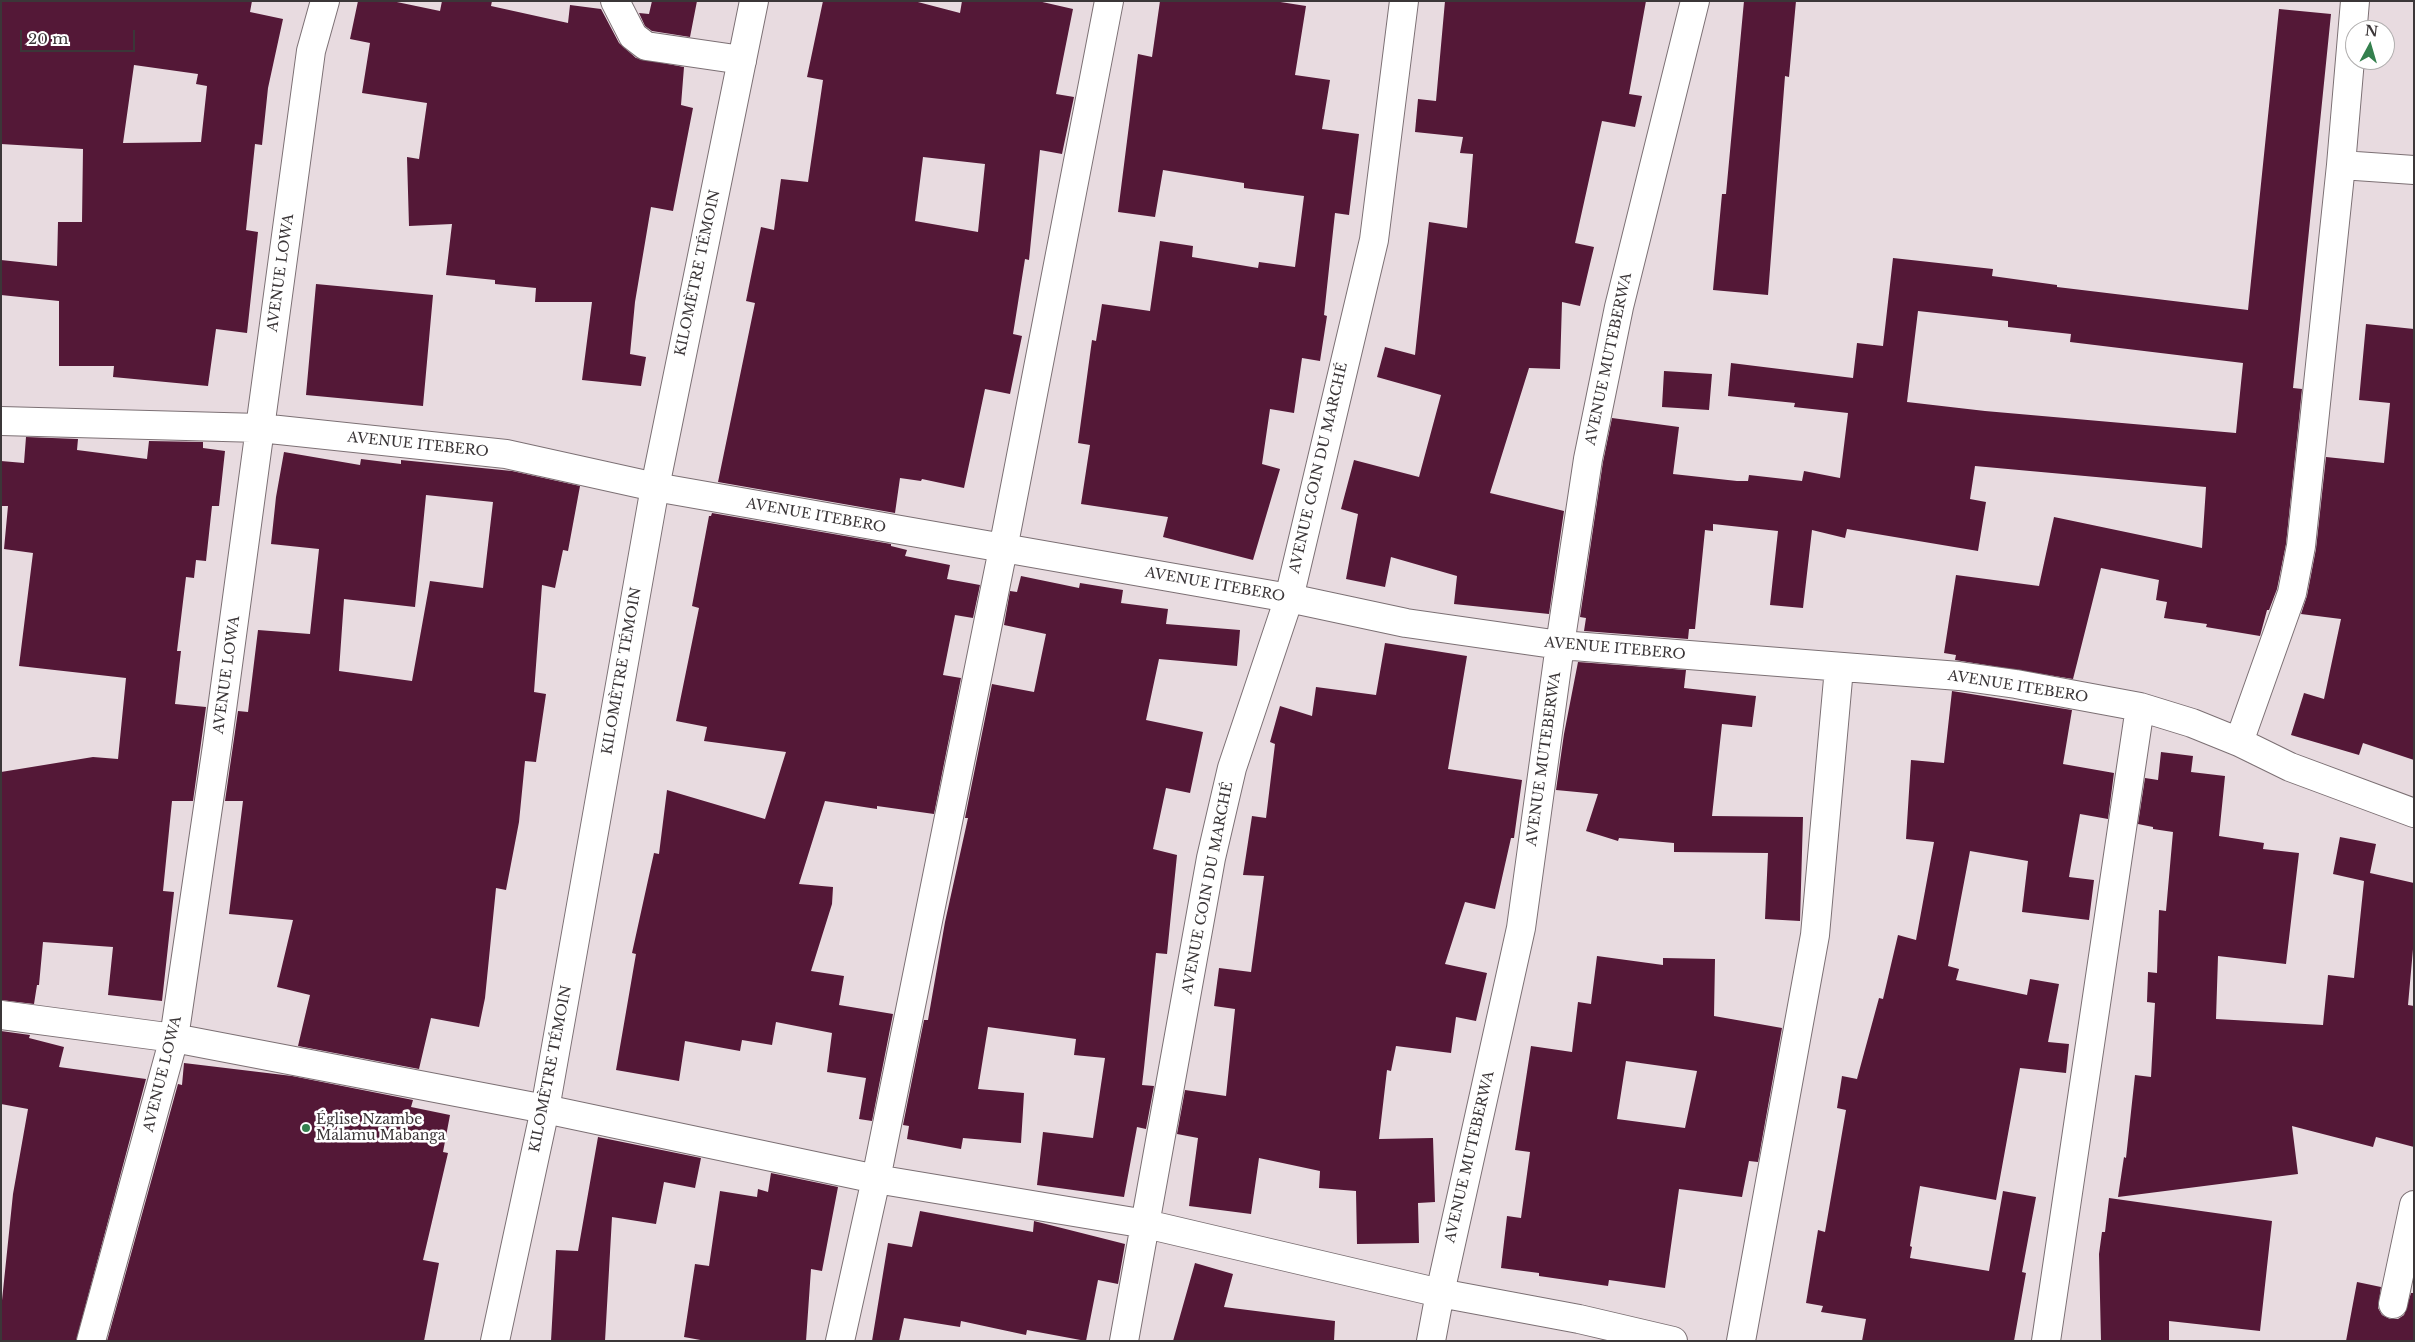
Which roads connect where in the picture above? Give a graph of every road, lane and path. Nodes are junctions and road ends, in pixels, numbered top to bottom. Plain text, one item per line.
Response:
1 (325, 1) edge
2 (616, 1) edge
3 (754, 1) edge
4 (1109, 1) edge
5 (1404, 1) edge
6 (1695, 1) edge
7 (2355, 1) edge
8 (742, 60) junction
9 (2341, 165) junction
10 (2414, 170) edge
11 (1, 421) edge
12 (260, 428) junction
13 (654, 487) junction
14 (1003, 549) junction
15 (1289, 598) junction
16 (1560, 645) junction
17 (1839, 668) junction
18 (2140, 707) junction
19 (2239, 742) junction
20 (2414, 813) edge
21 (1, 1015) edge
22 (174, 1038) junction
23 (546, 1110) junction
24 (876, 1179) junction
25 (2414, 1204) edge
26 (1146, 1224) junction
27 (1440, 1293) junction
28 (2393, 1304) dead end
29 (91, 1341) edge
30 (495, 1341) edge
31 (840, 1341) edge
32 (1124, 1341) edge
33 (1431, 1341) edge
34 (1673, 1341) edge
35 (1741, 1341) edge
36 (2046, 1341) edge

1 - 12 street, AVENUE LOWA
2 - 8 street
3 - 8 street, KILOMÈTRE TÉMOIN
4 - 14 street
5 - 15 street, AVENUE COIN DU MARCHÉ
6 - 16 street, AVENUE MUTEBERWA
7 - 9 street
8 - 13 street, KILOMÈTRE TÉMOIN
9 - 10 street
9 - 19 street
11 - 12 street, AVENUE ITEBERO
12 - 13 street, AVENUE ITEBERO
12 - 22 street, AVENUE LOWA
13 - 14 street, AVENUE ITEBERO
13 - 23 street, KILOMÈTRE TÉMOIN
14 - 15 street, AVENUE ITEBERO
14 - 24 street
15 - 16 street, AVENUE ITEBERO
15 - 26 street, AVENUE COIN DU MARCHÉ
16 - 17 street, AVENUE ITEBERO
16 - 27 street, AVENUE MUTEBERWA
17 - 18 street, AVENUE ITEBERO
17 - 35 street
18 - 19 street, AVENUE ITEBERO
18 - 36 street
19 - 20 street, AVENUE ITEBERO
21 - 22 street
22 - 23 street
22 - 29 street, AVENUE LOWA
23 - 24 street
23 - 30 street, KILOMÈTRE TÉMOIN
24 - 26 street
24 - 31 street
25 - 28 street
26 - 27 street
26 - 32 street, AVENUE COIN DU MARCHÉ
27 - 33 street, AVENUE MUTEBERWA
27 - 34 street

